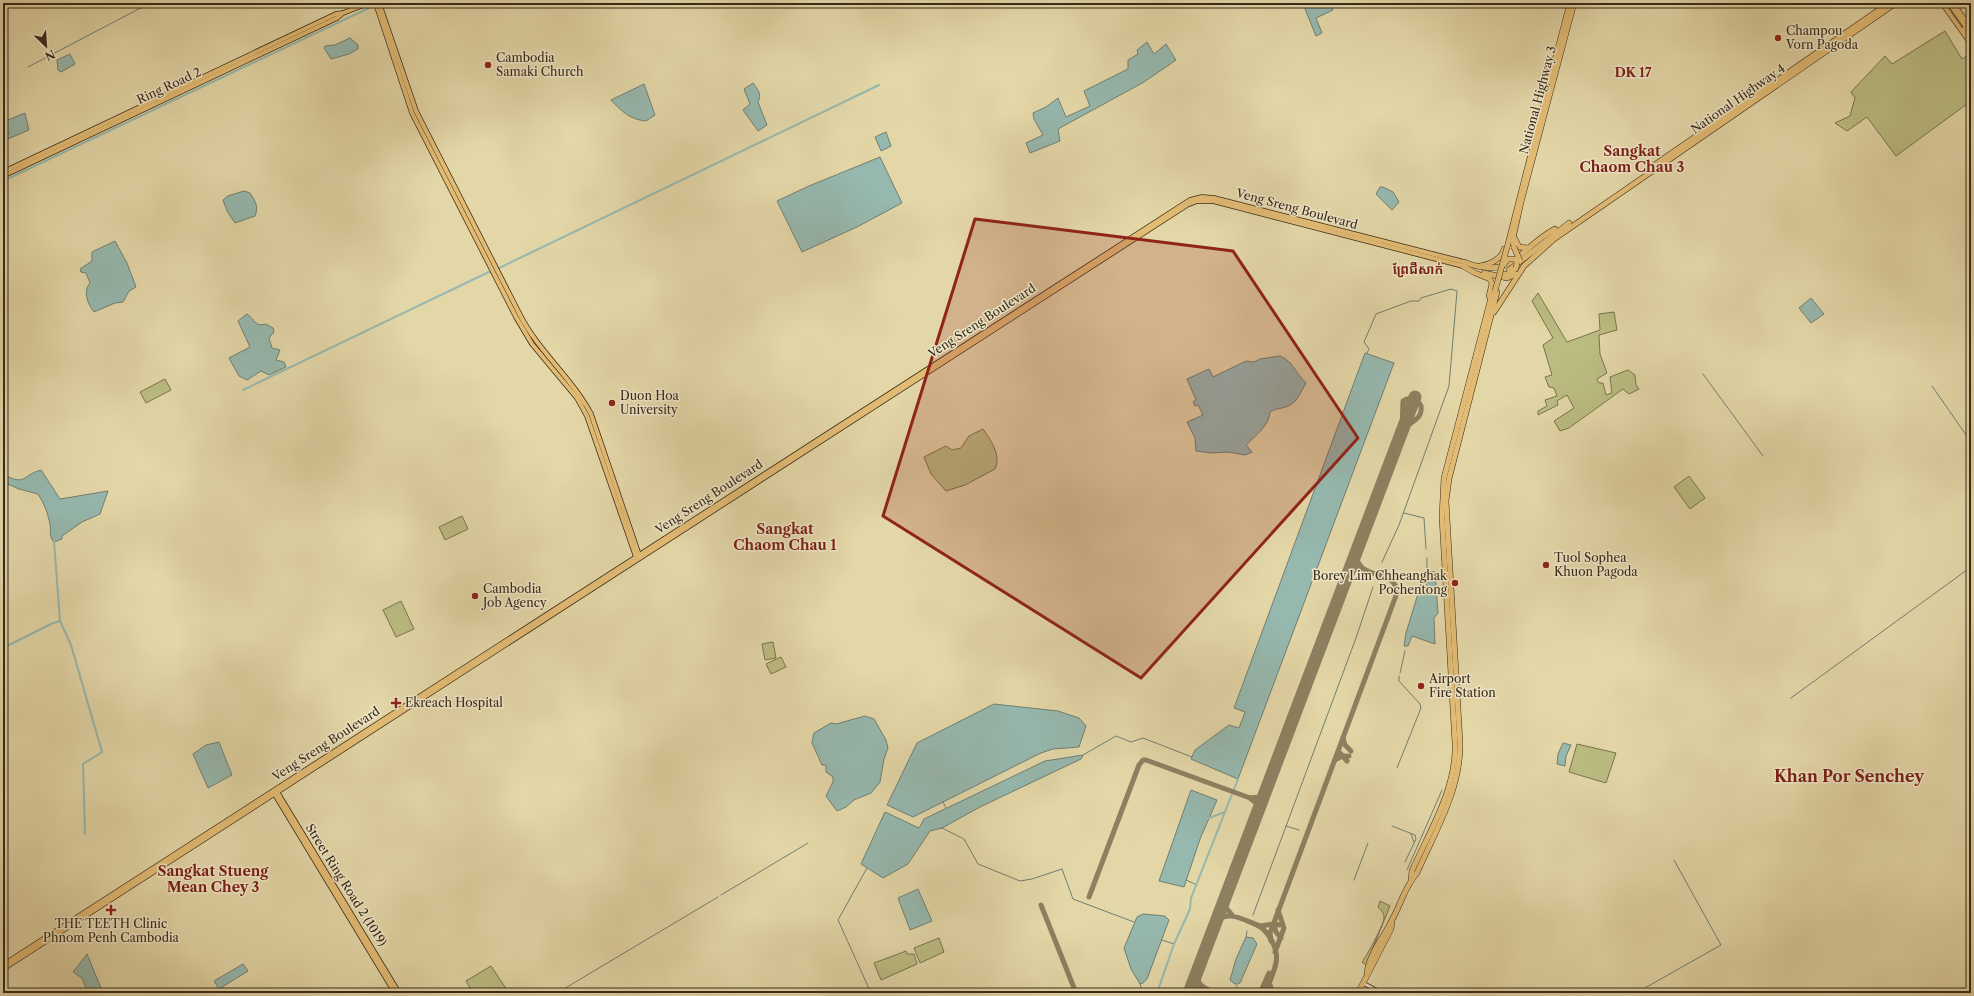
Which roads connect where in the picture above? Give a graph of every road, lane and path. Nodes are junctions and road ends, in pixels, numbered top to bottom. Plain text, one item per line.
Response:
1 (369, 3) edge
2 (378, 3) edge
3 (1570, 3) edge
4 (1574, 3) edge
5 (1889, 3) edge
6 (1896, 3) edge
7 (1942, 3) edge
8 (1945, 3) edge
9 (1949, 3) edge
10 (1953, 3) edge
11 (1969, 31) edge
12 (1971, 39) edge
13 (1971, 44) edge
14 (1807, 62) junction
15 (166, 97) junction
16 (3, 172) edge
17 (3, 176) edge
18 (1519, 202) junction
19 (1517, 210) junction
20 (1570, 224) junction
21 (1510, 245) junction
22 (1532, 246) junction
23 (1464, 264) junction
24 (1504, 264) junction
25 (1477, 267) junction
26 (1486, 269) junction
27 (1509, 270) dead end
28 (1518, 270) junction
29 (1495, 292) junction
30 (1491, 318) junction
31 (1483, 341) junction
32 (638, 557) junction
33 (275, 791) junction
34 (3, 965) edge
35 (3, 969) edge
36 (1363, 983) junction
37 (395, 993) edge
38 (400, 993) edge
39 (1358, 993) edge
40 (1382, 993) edge

1 - 15 main road, Ring Road 2
2 - 32 main road
3 - 18 highway, National Highway 3
4 - 18 highway, National Highway 3
5 - 14 highway, National Highway 4
6 - 14 highway, National Highway 4
7 - 13 main road
8 - 11 main road
9 - 11 main road
10 - 11 main road
11 - 12 main road
14 - 20 highway, National Highway 4
15 - 16 main road, Ring Road 2
15 - 17 main road, Ring Road 2
18 - 19 highway
19 - 21 highway
19 - 22 highway
19 - 25 highway
20 - 22 highway
20 - 27 highway
20 - 28 highway
21 - 24 highway, bridge
21 - 28 highway, bridge
21 - 29 highway, bridge
22 - 26 highway
23 - 25 highway
23 - 28 highway
23 - 31 highway
23 - 32 main road, Veng Sreng Boulevard
24 - 28 highway, bridge
24 - 29 highway, bridge
25 - 26 highway
26 - 28 highway
28 - 30 highway
29 - 30 highway
29 - 31 highway
30 - 31 highway
31 - 36 highway
32 - 33 main road, Veng Sreng Boulevard
33 - 34 main road, Veng Sreng Boulevard
33 - 35 main road, Veng Sreng Boulevard
33 - 37 main road, Street Ring Road 2 (1019)
33 - 38 main road, Street Ring Road 2 (1019)
36 - 39 highway
36 - 40 main road

